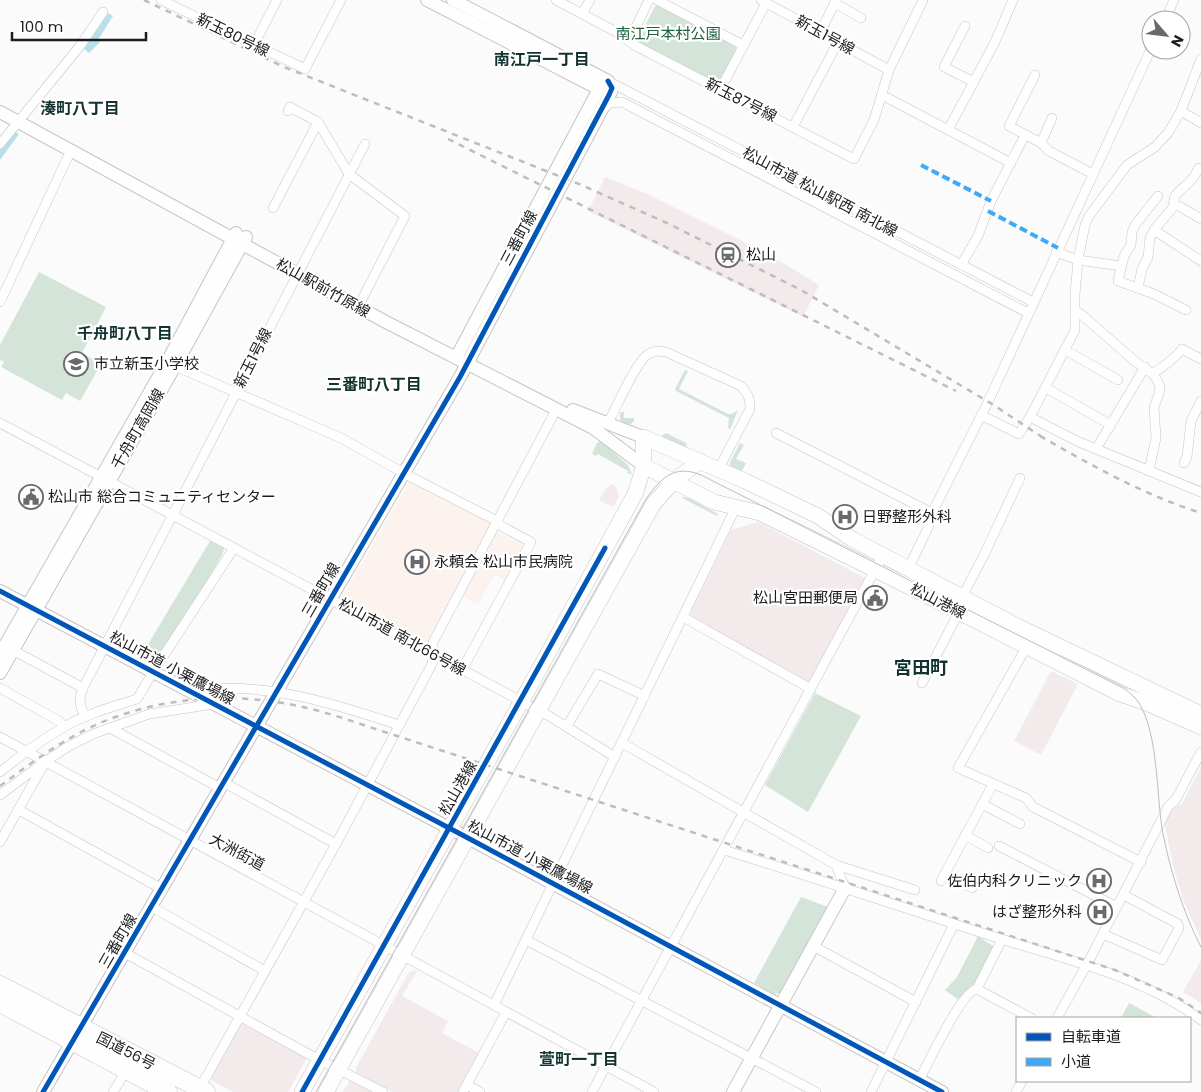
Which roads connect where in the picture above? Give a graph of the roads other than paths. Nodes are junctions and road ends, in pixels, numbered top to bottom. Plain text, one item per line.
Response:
1 (161, 0) edge
2 (277, 0) edge
3 (341, 0) edge
4 (427, 0) edge
5 (453, 0) edge
6 (556, 0) edge
7 (590, 0) edge
8 (649, 0) edge
9 (657, 0) edge
10 (923, 0) edge
11 (1013, 0) edge
12 (836, 1) edge
13 (768, 2) edge
14 (103, 12) dead end
15 (582, 14) junction
16 (861, 18) dead end
17 (965, 26) dead end
18 (820, 33) junction
19 (629, 41) junction
20 (838, 42) junction
21 (254, 45) junction
22 (743, 45) junction
23 (1201, 59) edge
24 (1146, 60) edge
25 (890, 70) junction
26 (1034, 75) dead end
27 (974, 82) junction
28 (605, 89) junction
29 (720, 90) junction
30 (882, 95) junction
31 (0, 104) edge
32 (289, 109) dead end
33 (601, 110) junction
34 (0, 112) edge
35 (1181, 112) junction
36 (1052, 118) dead end
37 (20, 119) junction
38 (316, 122) junction
39 (1201, 123) edge
40 (793, 127) junction
41 (948, 130) junction
42 (1024, 135) junction
43 (1041, 143) junction
44 (0, 144) edge
45 (365, 144) dead end
46 (72, 146) junction
47 (1011, 162) junction
48 (1199, 168) dead end
49 (349, 174) junction
50 (1093, 174) junction
51 (1158, 196) dead end
52 (1174, 206) junction
53 (272, 208) dead end
54 (1201, 219) edge
55 (1154, 230) junction
56 (240, 238) junction
57 (1056, 252) junction
58 (1078, 260) junction
59 (1201, 261) edge
60 (961, 265) junction
61 (1121, 266) junction
62 (299, 271) junction
63 (1138, 288) junction
64 (0, 302) edge
65 (1033, 302) junction
66 (359, 304) junction
67 (1186, 310) dead end
68 (1028, 314) junction
69 (1075, 314) junction
70 (1065, 350) junction
71 (463, 358) junction
72 (1201, 359) edge
73 (171, 364) junction
74 (1145, 368) junction
75 (1153, 374) junction
76 (1118, 380) dead end
77 (1046, 388) junction
78 (235, 393) junction
79 (557, 406) junction
80 (1200, 406) edge
81 (981, 415) junction
82 (1030, 417) junction
83 (0, 423) edge
84 (608, 424) junction
85 (1111, 424) junction
86 (776, 433) dead end
87 (643, 437) junction
88 (1096, 449) junction
89 (1188, 460) dead end
90 (700, 461) junction
91 (644, 466) junction
92 (718, 470) junction
93 (1149, 471) junction
94 (403, 472) junction
95 (1020, 478) dead end
96 (104, 479) junction
97 (674, 481) junction
98 (745, 481) junction
99 (1201, 492) edge
100 (736, 507) junction
101 (932, 513) junction
102 (172, 516) junction
103 (496, 521) junction
104 (234, 548) junction
105 (883, 555) junction
106 (908, 568) junction
107 (876, 570) junction
108 (902, 582) junction
109 (0, 591) edge
110 (330, 598) junction
111 (960, 604) junction
112 (31, 607) junction
113 (683, 617) junction
114 (105, 646) junction
115 (1027, 646) junction
116 (6, 650) edge
117 (434, 654) junction
118 (462, 670) junction
119 (153, 672) junction
120 (0, 673) edge
121 (922, 683) dead end
122 (0, 688) edge
123 (83, 688) junction
124 (811, 689) junction
125 (190, 691) junction
126 (277, 691) junction
127 (644, 696) junction
128 (520, 702) junction
129 (214, 704) junction
130 (538, 711) junction
131 (1201, 714) edge
132 (84, 717) junction
133 (399, 725) junction
134 (64, 726) junction
135 (257, 726) junction
136 (567, 726) junction
137 (1201, 727) edge
138 (110, 728) junction
139 (0, 737) edge
140 (622, 743) junction
141 (26, 751) junction
142 (1201, 752) edge
143 (615, 757) junction
144 (46, 761) junction
145 (0, 772) edge
146 (993, 784) junction
147 (222, 785) junction
148 (368, 785) junction
149 (0, 795) edge
150 (982, 804) junction
151 (19, 810) junction
152 (744, 813) junction
153 (1020, 824) dead end
154 (449, 828) junction
155 (965, 835) junction
156 (468, 838) junction
157 (190, 840) junction
158 (0, 842) edge
159 (336, 844) junction
160 (999, 846) dead end
161 (988, 848) dead end
162 (724, 850) junction
163 (1141, 862) junction
164 (836, 865) junction
165 (554, 884) junction
166 (162, 888) junction
167 (845, 888) junction
168 (972, 888) dead end
169 (915, 890) dead end
170 (1124, 895) junction
171 (303, 902) junction
172 (152, 907) junction
173 (1117, 907) junction
174 (954, 924) junction
175 (1103, 934) junction
176 (1002, 939) junction
177 (526, 940) junction
178 (384, 946) junction
179 (813, 946) junction
180 (671, 947) junction
181 (125, 953) junction
182 (401, 955) junction
183 (1086, 965) junction
184 (265, 971) junction
185 (0, 985) edge
186 (978, 989) junction
187 (641, 1002) junction
188 (916, 1002) junction
189 (0, 1003) edge
190 (494, 1005) junction
191 (780, 1006) junction
192 (506, 1012) junction
193 (240, 1016) junction
194 (1029, 1017) edge
195 (1058, 1017) edge
196 (1201, 1020) edge
197 (77, 1034) junction
198 (752, 1058) junction
199 (320, 1060) junction
200 (886, 1062) junction
201 (606, 1066) junction
202 (126, 1069) junction
203 (339, 1069) junction
204 (919, 1080) junction
205 (465, 1088) edge
206 (197, 1091) edge
207 (44, 1092) edge
208 (114, 1092) edge
209 (168, 1092) edge
210 (302, 1092) edge
211 (326, 1092) edge
212 (383, 1092) edge
213 (480, 1092) edge
214 (592, 1092) edge
215 (654, 1092) edge
216 (733, 1092) edge
217 (816, 1092) edge
218 (871, 1092) edge
219 (942, 1092) edge

1 - 21 street, 新玉80号線
2 - 21 street
3 - 21 street, 新玉80号線
4 - 28 street, 松山市道 松山駅西 南北線
5 - 28 street, 松山市道 松山駅西 南北線
6 - 15 street, 新玉87号線
7 - 15 street
8 - 19 street
9 - 22 street
10 - 25 street
11 - 27 street
12 - 16 street
12 - 18 street
13 - 18 street, 新玉1号線
13 - 22 street
14 - 37 street
15 - 19 street, 新玉87号線
17 - 27 street
18 - 20 street, 新玉1号線
19 - 29 street, 新玉87号線
20 - 25 street, 新玉1号線
20 - 40 street
22 - 29 street
23 - 35 street
24 - 50 street
25 - 30 street
26 - 42 street
27 - 41 street
28 - 33 street, 三番町線
28 - 60 street, 松山市道 松山駅西 南北線
28 - 71 street, 三番町線
29 - 40 street, 新玉87号線
30 - 40 street, 新玉87号線
30 - 41 street
31 - 37 street, 松山駅前竹原線
32 - 38 street
33 - 68 street, 松山市道 松山駅西 南北線
33 - 71 street, 三番町線
34 - 37 street, 松山駅前竹原線
35 - 39 street
35 - 58 street
36 - 43 street
37 - 44 street
37 - 46 street, 松山駅前竹原線
38 - 49 street
38 - 53 street
41 - 47 street
42 - 43 street
42 - 47 street
43 - 50 street
45 - 49 street, 新玉1号線
46 - 56 street, 松山駅前竹原線
46 - 64 street
47 - 60 street
48 - 52 street
49 - 62 street, 新玉1号線
49 - 66 street
50 - 57 street
51 - 61 street
52 - 54 street
52 - 55 street
55 - 59 street
55 - 63 street
56 - 62 street, 松山駅前竹原線
56 - 73 street, 千舟町高岡線
57 - 58 street
57 - 65 street
58 - 61 street
58 - 69 street
60 - 65 street, 松山市道 松山駅西 南北線
61 - 63 street
62 - 66 street, 松山駅前竹原線
62 - 78 street, 新玉1号線
63 - 67 street
65 - 68 street
66 - 71 street, 松山駅前竹原線
68 - 81 street
69 - 70 street
69 - 74 street
70 - 76 street
70 - 77 street
71 - 79 street, 松山駅前竹原線
71 - 94 street, 三番町線
72 - 75 street
73 - 78 street
73 - 96 street, 千舟町高岡線
74 - 75 street
74 - 85 street
75 - 93 street
77 - 82 street
77 - 85 street
78 - 94 street
78 - 102 street, 新玉1号線
79 - 84 street, 松山駅前竹原線
79 - 91 street, 松山駅前竹原線
79 - 103 street
80 - 89 street
81 - 82 street
81 - 101 street
82 - 88 street
83 - 96 street, 松山市道 南北66号線
84 - 87 street, 松山駅前竹原線
84 - 91 street
84 - 92 street
85 - 88 street
86 - 101 street
87 - 90 main road, 松山港線
87 - 91 main road, 松山港線
88 - 93 street
90 - 92 main road, 松山港線
90 - 97 main road
91 - 97 main road, 松山港線
91 - 128 main road, 松山港線
92 - 97 main road
92 - 98 main road, 松山港線
93 - 99 street
94 - 103 street
94 - 110 street, 三番町線
95 - 111 street
96 - 102 street, 松山市道 南北66号線
96 - 112 street, 千舟町高岡線
97 - 100 main road, 松山港線
97 - 130 main road
98 - 100 main road
98 - 105 main road, 松山港線
100 - 107 main road, 松山港線
100 - 113 street
101 - 106 street
102 - 104 street, 松山市道 南北66号線
102 - 114 street, 新玉1号線
103 - 117 street
103 - 118 street
104 - 110 street, 松山市道 南北66号線
104 - 119 street
105 - 106 main road, 松山港線
105 - 107 street
106 - 108 street
106 - 111 main road, 松山港線
107 - 108 main road, 松山港線
107 - 124 street
108 - 111 main road, 松山港線
109 - 112 street, 松山市道 小栗鷹場線
110 - 117 street, 松山市道 南北66号線
110 - 126 street, 三番町線
111 - 115 main road, 松山港線
111 - 121 street
111 - 131 main road, 松山港線
112 - 114 street, 松山市道 小栗鷹場線
112 - 116 street, 千舟町高岡線
113 - 124 street
113 - 127 street
114 - 119 street, 松山市道 小栗鷹場線
114 - 123 street, 新玉1号線
115 - 137 main road, 松山港線
115 - 146 street
116 - 120 street, 千舟町高岡線
116 - 123 street
117 - 118 street, 松山市道 南北66号線
117 - 133 street
118 - 128 street, 松山市道 南北66号線
119 - 125 street, 松山市道 小栗鷹場線
119 - 132 street
122 - 134 street
123 - 132 street
124 - 152 street
125 - 126 street
125 - 129 street, 松山市道 小栗鷹場線
126 - 133 street
126 - 135 street, 三番町線
127 - 136 street
127 - 140 street
128 - 130 street, 松山市道 南北66号線
128 - 154 main road, 松山港線
129 - 135 street, 松山市道 小栗鷹場線
129 - 138 street
130 - 136 street, 松山市道 南北66号線
130 - 156 main road
132 - 134 street
133 - 148 street
134 - 141 street
135 - 147 street, 三番町線
135 - 148 street, 松山市道 小栗鷹場線
136 - 143 street, 松山市道 南北66号線
138 - 144 street
138 - 147 street
139 - 141 street, 大洲街道
140 - 143 street
140 - 152 street
141 - 144 street, 大洲街道
141 - 145 street
142 - 163 street
143 - 165 street
144 - 149 street
144 - 151 street
144 - 157 street, 大洲街道
146 - 150 street
146 - 163 street
147 - 157 street, 三番町線
147 - 159 street
148 - 154 street, 松山市道 小栗鷹場線
148 - 159 street
150 - 153 street
150 - 155 street
151 - 158 street
151 - 166 street
152 - 162 street
152 - 164 street
154 - 156 street, 松山市道 小栗鷹場線
154 - 178 main road, 松山港線
155 - 161 street
155 - 168 street
156 - 165 street, 松山市道 小栗鷹場線
156 - 182 main road
157 - 166 street, 三番町線
157 - 171 street, 大洲街道
159 - 171 street
160 - 173 street
162 - 167 street
162 - 180 street
163 - 170 street
164 - 167 street
164 - 169 street
165 - 177 street
165 - 180 street, 松山市道 小栗鷹場線
166 - 172 street, 三番町線
167 - 174 street
167 - 179 street
170 - 173 street
170 - 175 street
171 - 178 street, 大洲街道
171 - 184 street
172 - 181 street, 三番町線
172 - 184 street
173 - 175 street
174 - 176 street
174 - 188 street
175 - 183 street
176 - 183 street
176 - 186 street
177 - 187 street
177 - 190 street
178 - 182 street, 大洲街道
178 - 199 main road, 松山港線
179 - 188 street
179 - 191 street
180 - 187 street
180 - 191 street, 松山市道 小栗鷹場線
181 - 193 street
181 - 197 street, 三番町線
182 - 190 street, 大洲街道
182 - 203 main road
183 - 195 street
183 - 196 street
184 - 193 street
185 - 197 highway, 国道56号
186 - 194 street
186 - 204 street
187 - 198 street
187 - 201 street
188 - 200 street
189 - 197 highway, 国道56号
190 - 192 street, 大洲街道
191 - 198 street
191 - 200 street, 松山市道 小栗鷹場線
192 - 201 street, 大洲街道
192 - 205 street
193 - 199 street
193 - 206 street
197 - 202 highway, 国道56号
197 - 206 highway, 国道56号
197 - 207 street, 三番町線
198 - 216 street
198 - 217 street
199 - 203 street
199 - 210 main road, 松山港線
200 - 204 street, 松山市道 小栗鷹場線
200 - 218 street
201 - 214 street
201 - 215 street, 大洲街道
202 - 208 street
202 - 209 highway, 国道56号
203 - 211 main road
203 - 212 street
204 - 219 street, 松山市道 小栗鷹場線
205 - 213 street

